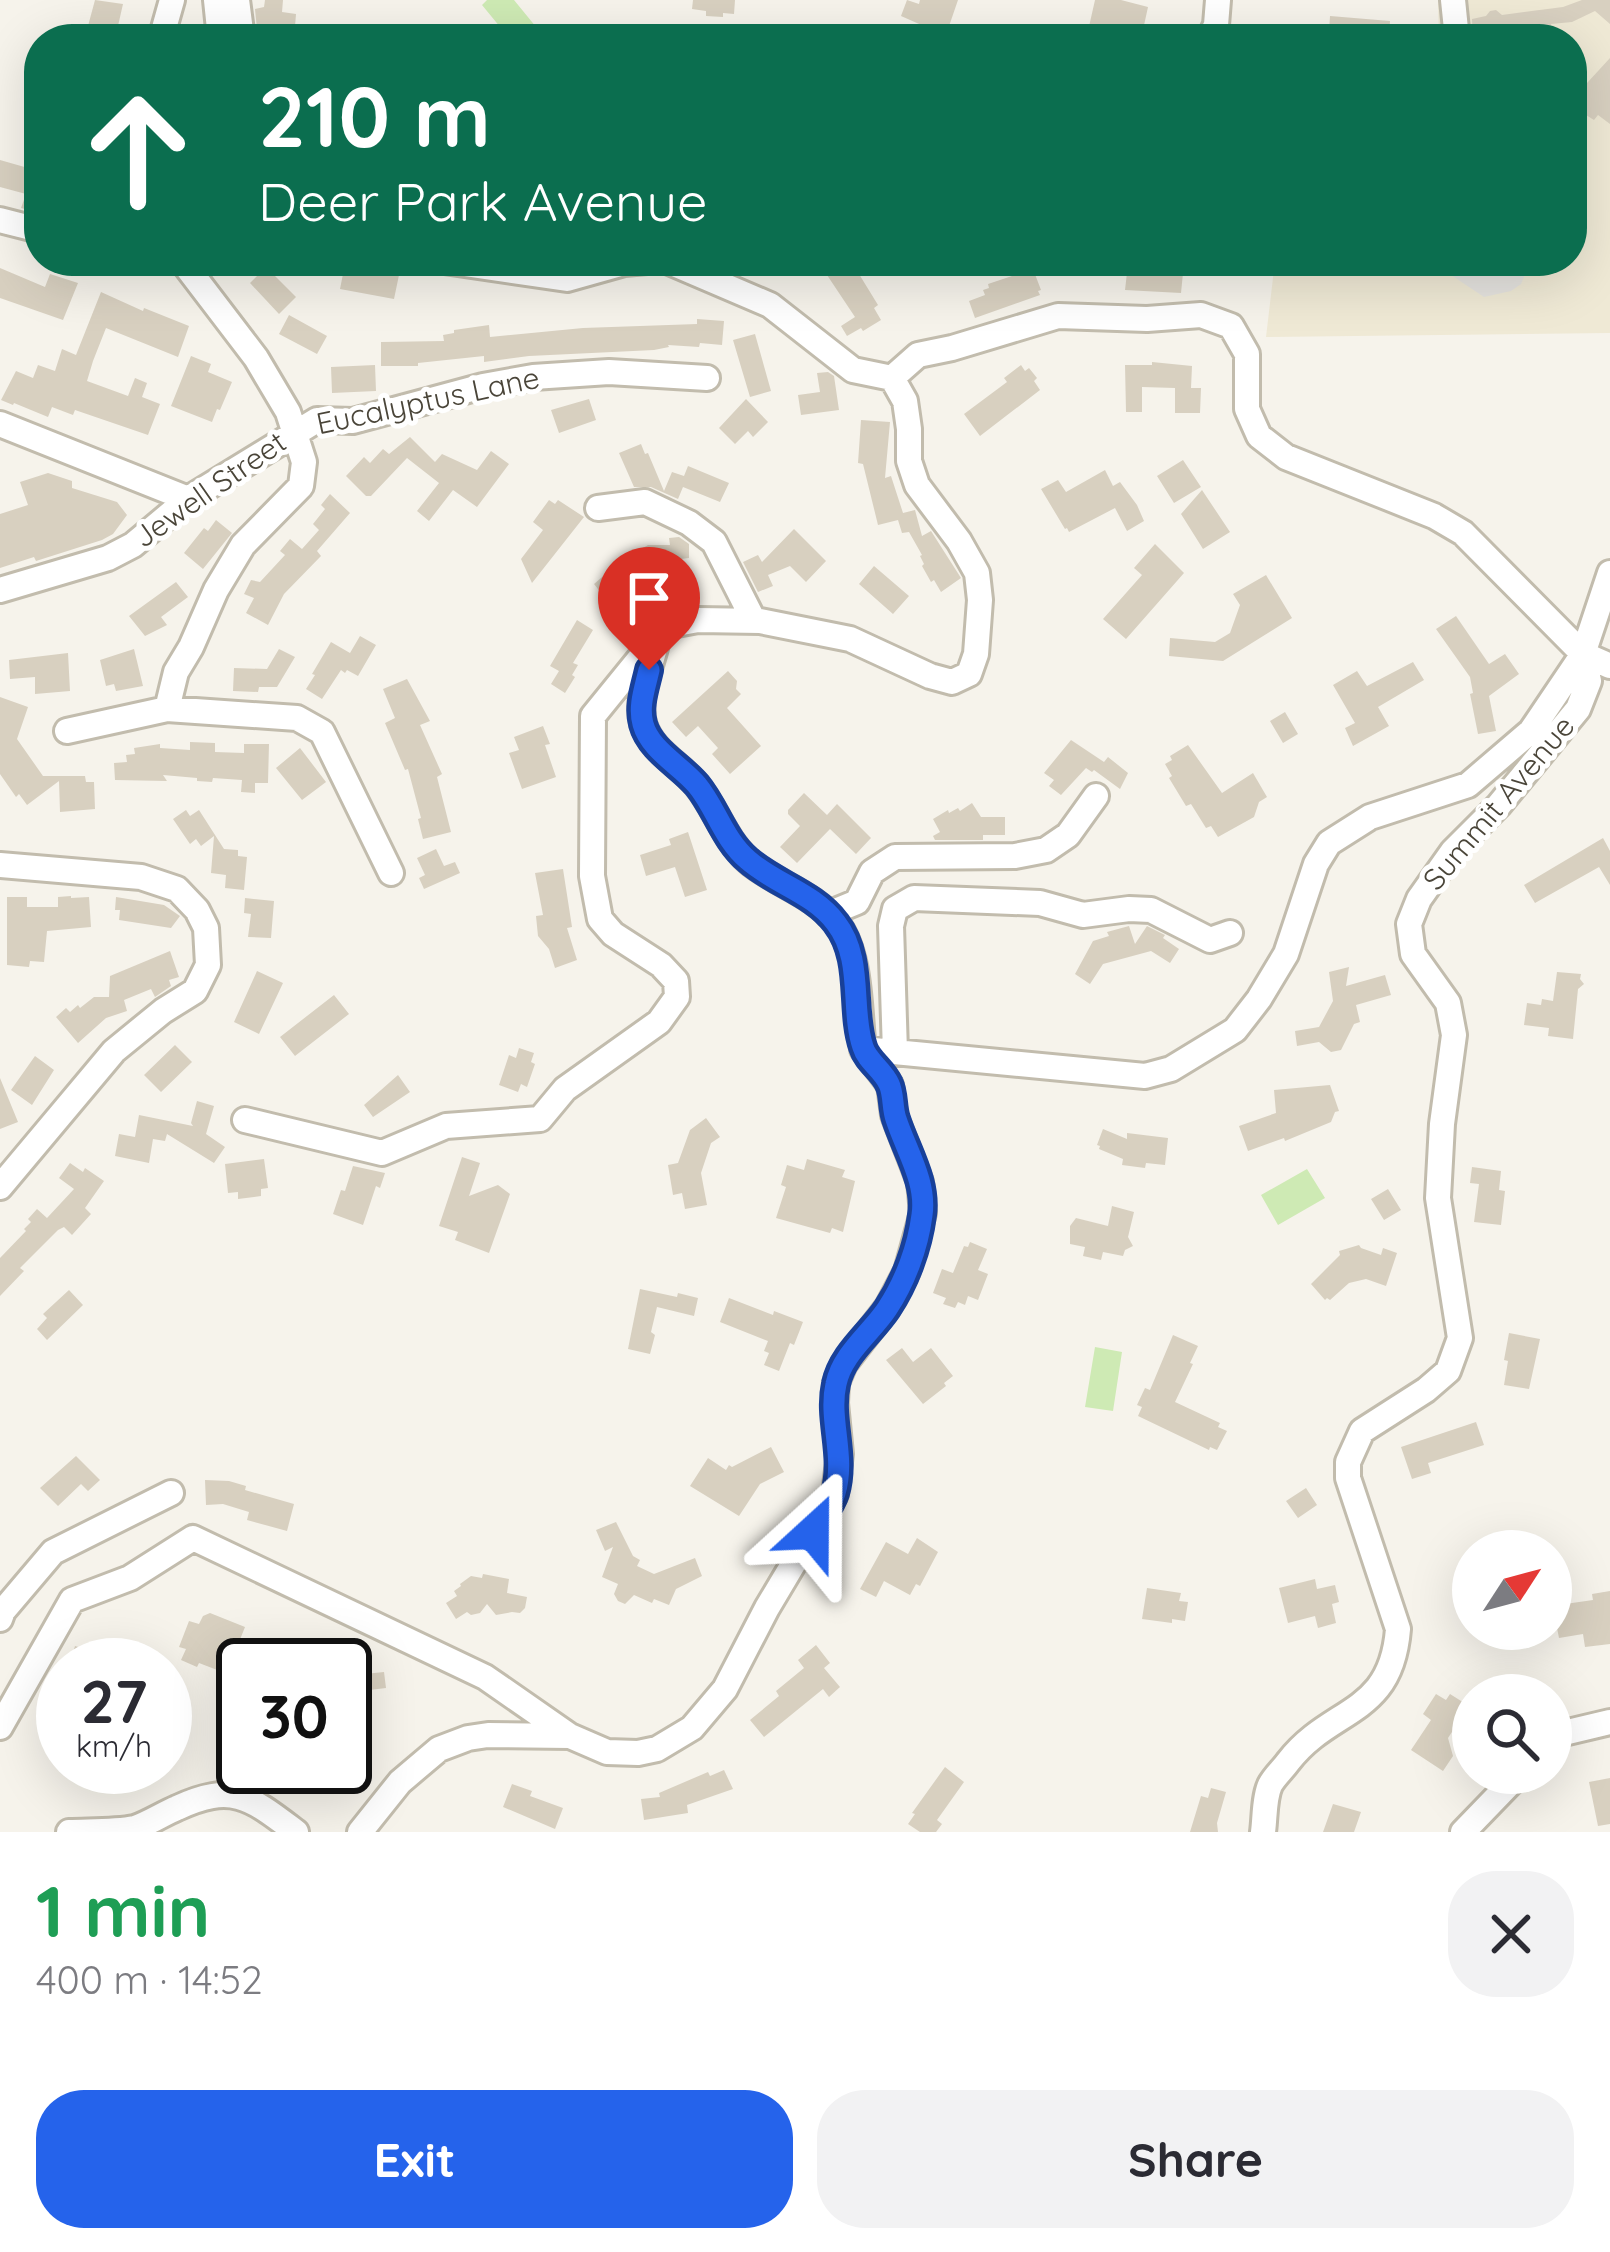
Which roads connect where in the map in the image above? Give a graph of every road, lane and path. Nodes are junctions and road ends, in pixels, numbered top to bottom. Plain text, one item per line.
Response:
1 (192, 276) edge
2 (702, 276) edge
3 (707, 378) dead end
4 (892, 378) junction
5 (0, 424) edge
6 (295, 431) junction
7 (188, 499) junction
8 (598, 508) dead end
9 (1610, 573) edge
10 (0, 590) edge
11 (754, 621) junction
12 (658, 636) junction
13 (1583, 654) junction
14 (1610, 665) edge
15 (167, 709) junction
16 (67, 730) dead end
17 (1096, 796) dead end
18 (0, 865) edge
19 (391, 873) dead end
20 (828, 914) junction
21 (1230, 933) dead end
22 (863, 1049) junction
23 (895, 1052) junction
24 (245, 1120) dead end
25 (0, 1187) edge
26 (171, 1492) dead end
27 (0, 1619) edge
28 (1610, 1722) edge
29 (0, 1727) edge
30 (1572, 1731) edge
31 (570, 1736) junction
32 (1500, 1794) edge
33 (69, 1832) edge
34 (296, 1832) edge
35 (360, 1832) edge
36 (1263, 1832) edge
37 (1463, 1832) edge

1 - 6 street, Jewell Street
2 - 4 street
3 - 6 street, Eucalyptus Lane
4 - 11 street
4 - 13 street
5 - 7 street
6 - 7 street, Jewell Street
6 - 15 street
7 - 10 street, Jewell Street
8 - 11 street
9 - 13 street
11 - 12 street
12 - 20 street
12 - 24 street
13 - 14 street
13 - 23 street
13 - 36 street, Summit Avenue
15 - 16 street
15 - 19 street
17 - 20 street
18 - 25 street
20 - 22 street
21 - 23 street
22 - 23 street
22 - 31 street
26 - 27 street
28 - 30 street
29 - 31 street
31 - 35 street
32 - 37 street
33 - 34 street

